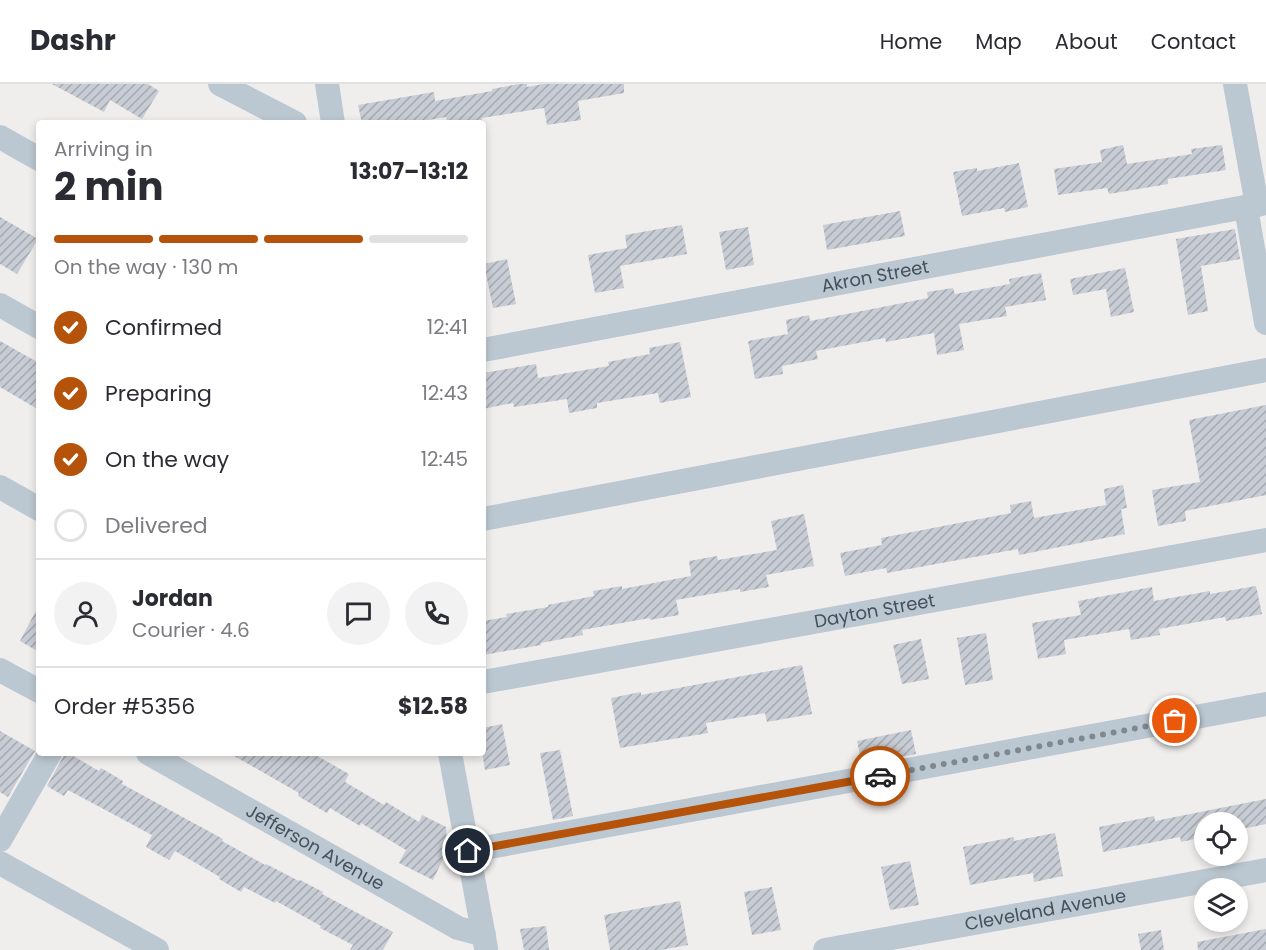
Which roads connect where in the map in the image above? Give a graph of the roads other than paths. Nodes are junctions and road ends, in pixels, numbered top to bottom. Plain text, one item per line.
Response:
1 (220, 84) edge
2 (327, 84) edge
3 (1234, 84) edge
4 (289, 120) edge
5 (333, 120) edge
6 (0, 137) edge
7 (36, 157) edge
8 (1257, 205) edge
9 (0, 305) edge
10 (1266, 323) edge
11 (36, 325) edge
12 (486, 349) edge
13 (1266, 370) edge
14 (0, 488) edge
15 (36, 507) edge
16 (486, 518) edge
17 (1266, 540) edge
18 (0, 670) edge
19 (486, 681) edge
20 (36, 690) edge
21 (1266, 704) edge
22 (48, 756) edge
23 (153, 756) edge
24 (451, 756) edge
25 (0, 840) edge
26 (468, 851) junction
27 (0, 863) edge
28 (1266, 870) edge
29 (485, 943) edge
30 (157, 950) edge
31 (825, 950) edge

1 - 4 street
2 - 5 street
3 - 8 street
6 - 7 street
8 - 10 street
8 - 12 street, Akron Street
9 - 11 street
13 - 16 street
14 - 15 street
17 - 19 street, Dayton Street
18 - 20 street
21 - 26 street
22 - 25 street
23 - 29 street, Jefferson Avenue
24 - 26 street
26 - 29 street
27 - 30 street
28 - 31 street, Cleveland Avenue

